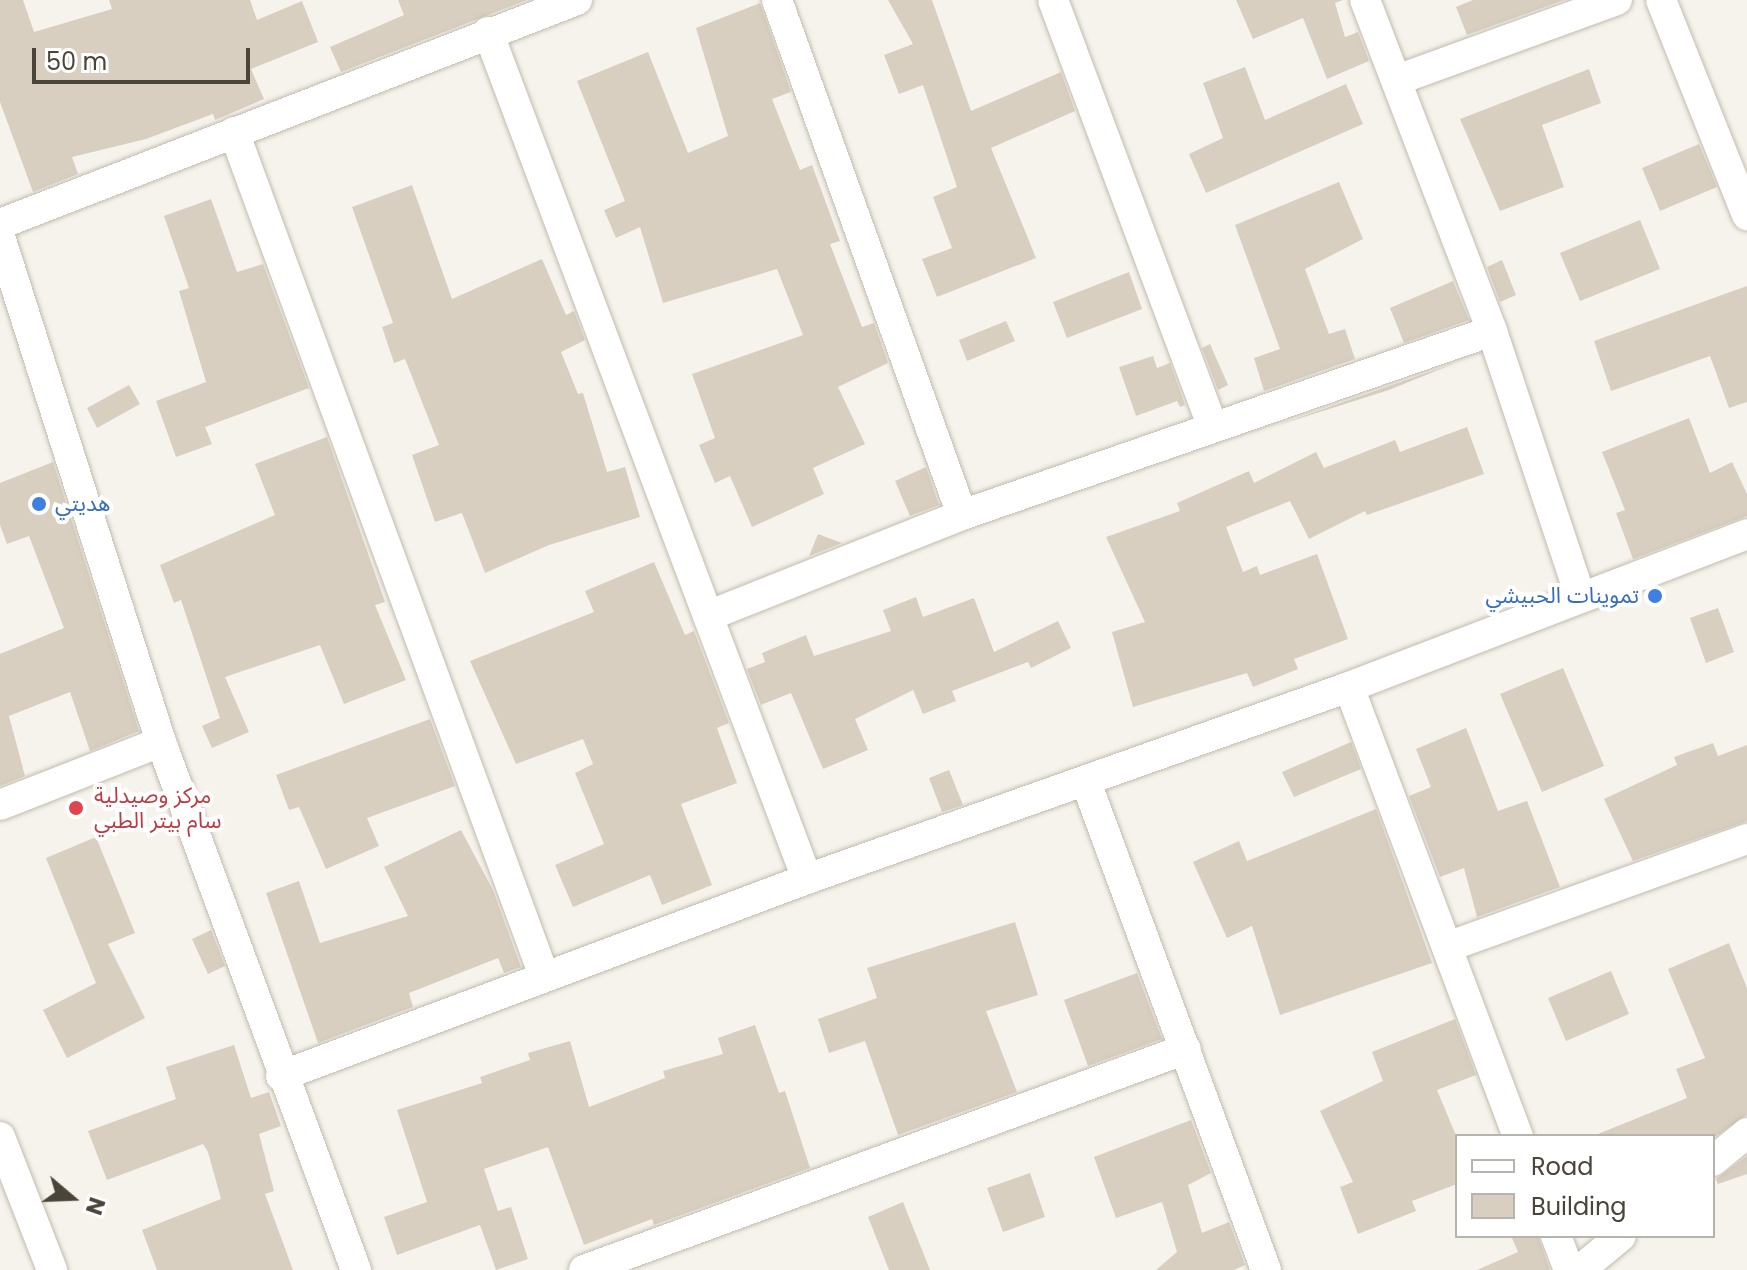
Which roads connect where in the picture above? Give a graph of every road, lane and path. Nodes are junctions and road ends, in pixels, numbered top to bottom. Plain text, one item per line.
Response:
1 (577, 0) edge
2 (777, 0) edge
3 (1053, 0) edge
4 (1365, 0) edge
5 (1617, 0) edge
6 (1661, 0) edge
7 (488, 32) junction
8 (1397, 80) junction
9 (234, 132) junction
10 (1747, 215) edge
11 (0, 224) edge
12 (0, 237) edge
13 (1492, 331) junction
14 (1212, 425) junction
15 (962, 515) junction
16 (1747, 534) edge
17 (1581, 598) junction
18 (708, 616) junction
19 (1349, 687) junction
20 (161, 742) junction
21 (1086, 782) junction
22 (0, 805) edge
23 (1747, 839) edge
24 (807, 879) junction
25 (1447, 947) junction
26 (544, 976) junction
27 (1186, 1049) junction
28 (281, 1076) junction
29 (1747, 1133) edge
30 (1517, 1134) edge
31 (0, 1137) edge
32 (1715, 1159) edge
33 (1557, 1238) edge
34 (1619, 1238) edge
35 (653, 1258) edge
36 (52, 1270) edge
37 (356, 1270) edge
38 (584, 1270) edge
39 (1266, 1270) edge
40 (1569, 1270) edge
41 (1580, 1270) edge

1 - 7 street
2 - 15 street
3 - 14 street
4 - 8 street
5 - 8 street
6 - 10 street
7 - 9 street
7 - 18 street
8 - 13 street
9 - 11 street
9 - 26 street
12 - 20 street
13 - 14 street
13 - 17 street
14 - 15 street
15 - 18 street
16 - 17 street
17 - 19 street
18 - 24 street
19 - 21 street
19 - 25 street
20 - 22 street
20 - 28 street
21 - 24 street
21 - 27 street
23 - 25 street
24 - 26 street
25 - 30 street
26 - 28 street
27 - 35 street
27 - 39 street
28 - 37 street
29 - 32 street
31 - 36 street
33 - 40 street
34 - 41 street
35 - 38 street

